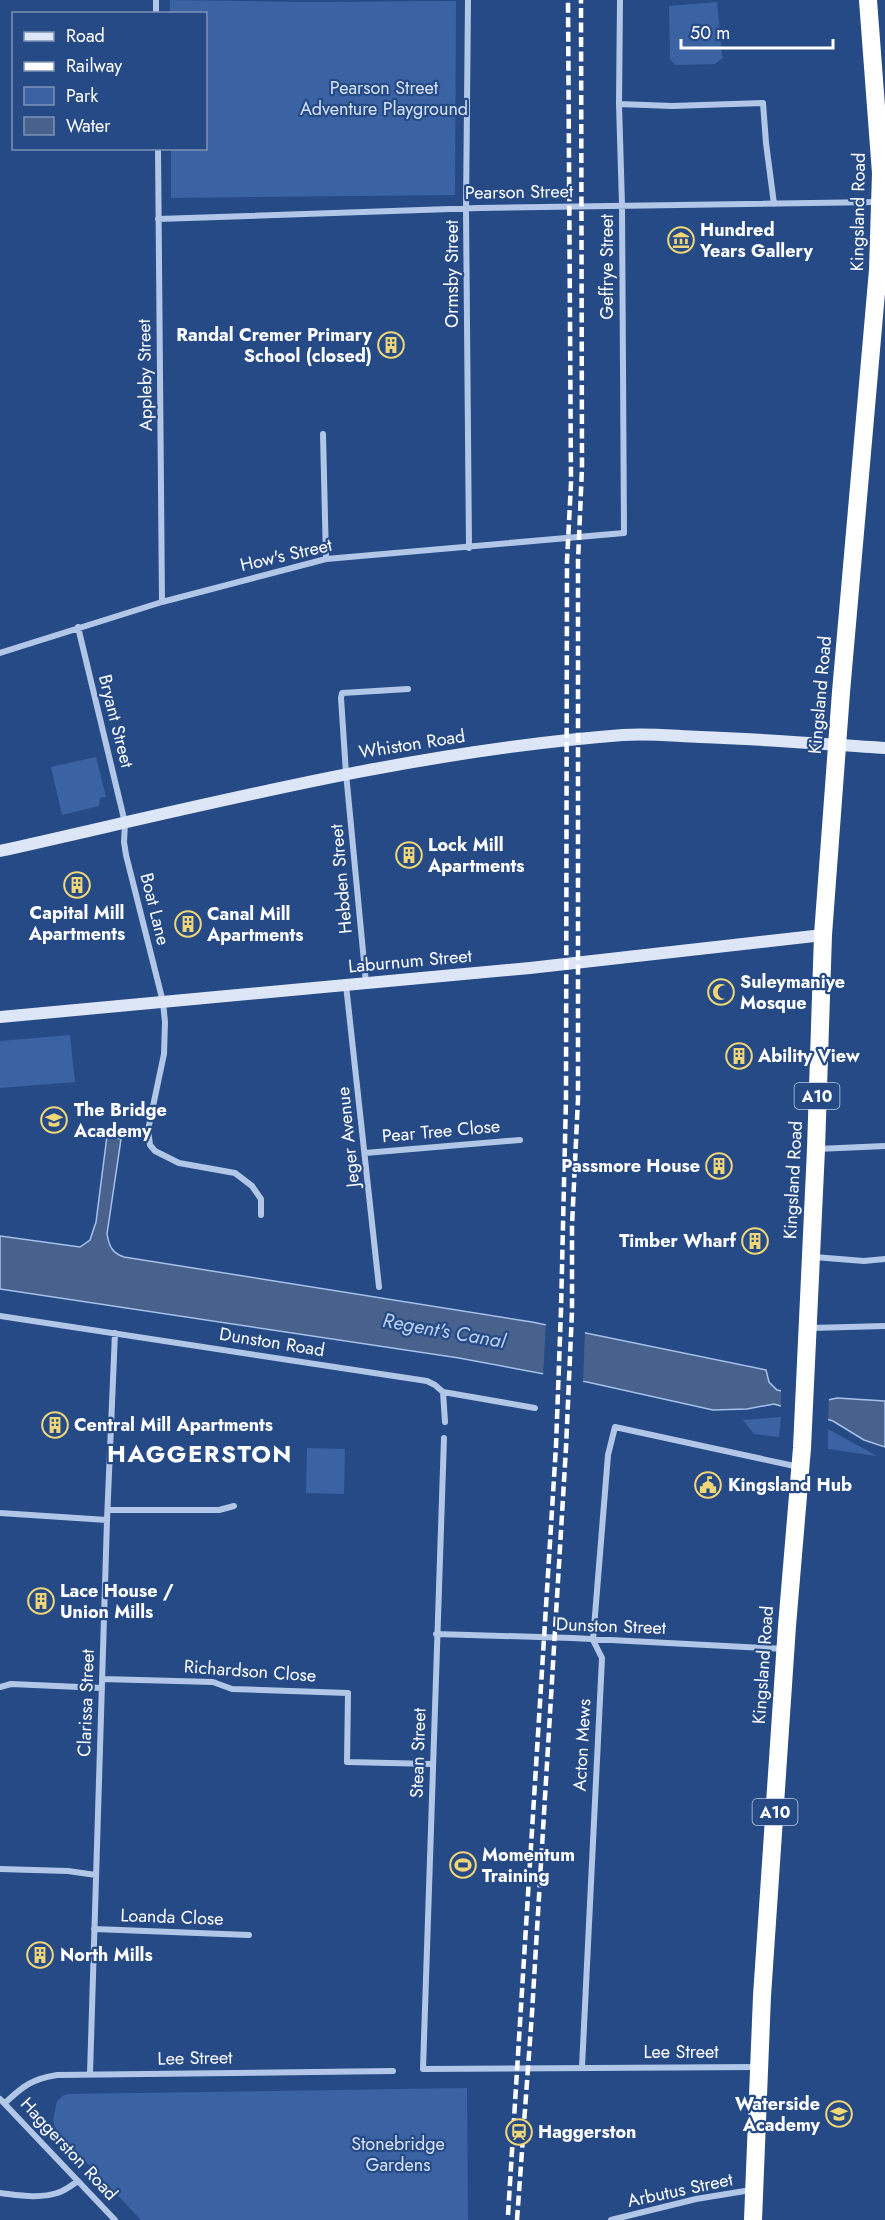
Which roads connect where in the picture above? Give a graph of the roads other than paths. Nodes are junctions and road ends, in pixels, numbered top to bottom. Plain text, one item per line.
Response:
1 (468, 0) edge
2 (620, 0) edge
3 (868, 0) edge
4 (619, 104) junction
5 (158, 150) edge
6 (881, 201) junction
7 (774, 204) junction
8 (622, 205) junction
9 (466, 209) junction
10 (158, 219) junction
11 (322, 434) dead end
12 (624, 533) joint
13 (469, 548) junction
14 (326, 558) junction
15 (162, 602) junction
16 (78, 627) junction
17 (0, 653) edge
18 (408, 689) dead end
19 (837, 745) junction
20 (885, 748) edge
21 (346, 773) junction
22 (125, 823) junction
23 (0, 851) edge
24 (823, 935) junction
25 (366, 983) junction
26 (346, 985) junction
27 (163, 1002) junction
28 (0, 1017) edge
29 (520, 1140) dead end
30 (885, 1146) edge
31 (816, 1149) junction
32 (364, 1153) junction
33 (261, 1215) dead end
34 (810, 1256) junction
35 (885, 1259) edge
36 (379, 1287) dead end
37 (0, 1316) edge
38 (885, 1326) edge
39 (806, 1328) junction
40 (115, 1333) junction
41 (443, 1392) junction
42 (535, 1408) dead end
43 (445, 1422) dead end
44 (444, 1438) dead end
45 (800, 1467) junction
46 (234, 1506) dead end
47 (108, 1510) junction
48 (0, 1513) edge
49 (107, 1520) junction
50 (436, 1634) junction
51 (592, 1640) junction
52 (785, 1649) junction
53 (102, 1679) junction
54 (0, 1687) edge
55 (102, 1688) junction
56 (432, 1764) junction
57 (0, 1869) edge
58 (96, 1875) junction
59 (94, 1929) junction
60 (249, 1935) dead end
61 (582, 2067) junction
62 (759, 2067) junction
63 (423, 2068) joint
64 (393, 2071) dead end
65 (90, 2074) junction
66 (2, 2101) edge
67 (78, 2181) junction
68 (755, 2189) junction
69 (0, 2193) edge
70 (115, 2220) edge
71 (611, 2220) edge
72 (753, 2220) edge

1 - 9 street, Ormsby Street
2 - 4 street, Geffrye Street
3 - 6 highway, Kingsland Road / A10
4 - 7 street
4 - 8 street, Geffrye Street
5 - 10 street, Appleby Street
6 - 7 street, Pearson Street
6 - 19 highway, Kingsland Road / A10
7 - 8 street, Pearson Street
8 - 9 street, Pearson Street
8 - 12 street, Geffrye Street
9 - 10 street, Pearson Street
9 - 13 street, Ormsby Street
10 - 15 street, Appleby Street
11 - 14 street
12 - 13 street, How's Street
13 - 14 street, How's Street
14 - 15 street, How's Street
15 - 16 street, How's Street
16 - 17 street, How's Street
16 - 22 street, Bryant Street
18 - 21 street, Hebden Street
19 - 20 street, Whiston Road
19 - 21 street, Whiston Road
19 - 24 highway, Kingsland Road / A10
21 - 22 street, Whiston Road
21 - 25 street, Hebden Street
22 - 23 street, Whiston Road
22 - 27 street, Boat Lane
24 - 25 street, Laburnum Street
24 - 31 highway, Kingsland Road / A10
25 - 26 street, Laburnum Street
26 - 27 street, Laburnum Street
26 - 32 street, Jeger Avenue
27 - 28 street, Laburnum Street
27 - 33 street, Boat Lane
29 - 32 street, Pear Tree Close
30 - 31 street
31 - 34 highway, Kingsland Road / A10
32 - 36 street, Jeger Avenue
34 - 35 street
34 - 39 highway, Kingsland Road / A10
37 - 40 street, Dunston Road
38 - 39 street
39 - 45 highway, Kingsland Road / A10
40 - 41 street, Dunston Road
40 - 47 street, Clarissa Street
41 - 42 street, Dunston Road
41 - 43 street
44 - 50 street, Stean Street
45 - 51 street, Acton Mews
45 - 52 highway, Kingsland Road / A10
46 - 47 street
47 - 49 street, Clarissa Street
48 - 49 street
49 - 53 street, Clarissa Street
50 - 51 street, Dunston Street
50 - 56 street, Stean Street
51 - 52 street, Dunston Street
51 - 61 street, Acton Mews
52 - 62 highway, Kingsland Road / A10
53 - 55 street, Clarissa Street
53 - 56 street, Richardson Close
54 - 55 street
55 - 58 street, Clarissa Street
56 - 63 street, Stean Street
57 - 58 street
58 - 59 street, Clarissa Street
59 - 60 street, Loanda Close
59 - 65 street, Clarissa Street
61 - 62 street, Lee Street
61 - 63 street, Lee Street
62 - 68 highway, Kingsland Road / A10
64 - 65 street, Lee Street
65 - 66 street, Lee Street
66 - 67 street, Haggerston Road
67 - 69 street
67 - 70 street, Haggerston Road
68 - 71 street, Arbutus Street
68 - 72 highway, Kingsland Road / A10

